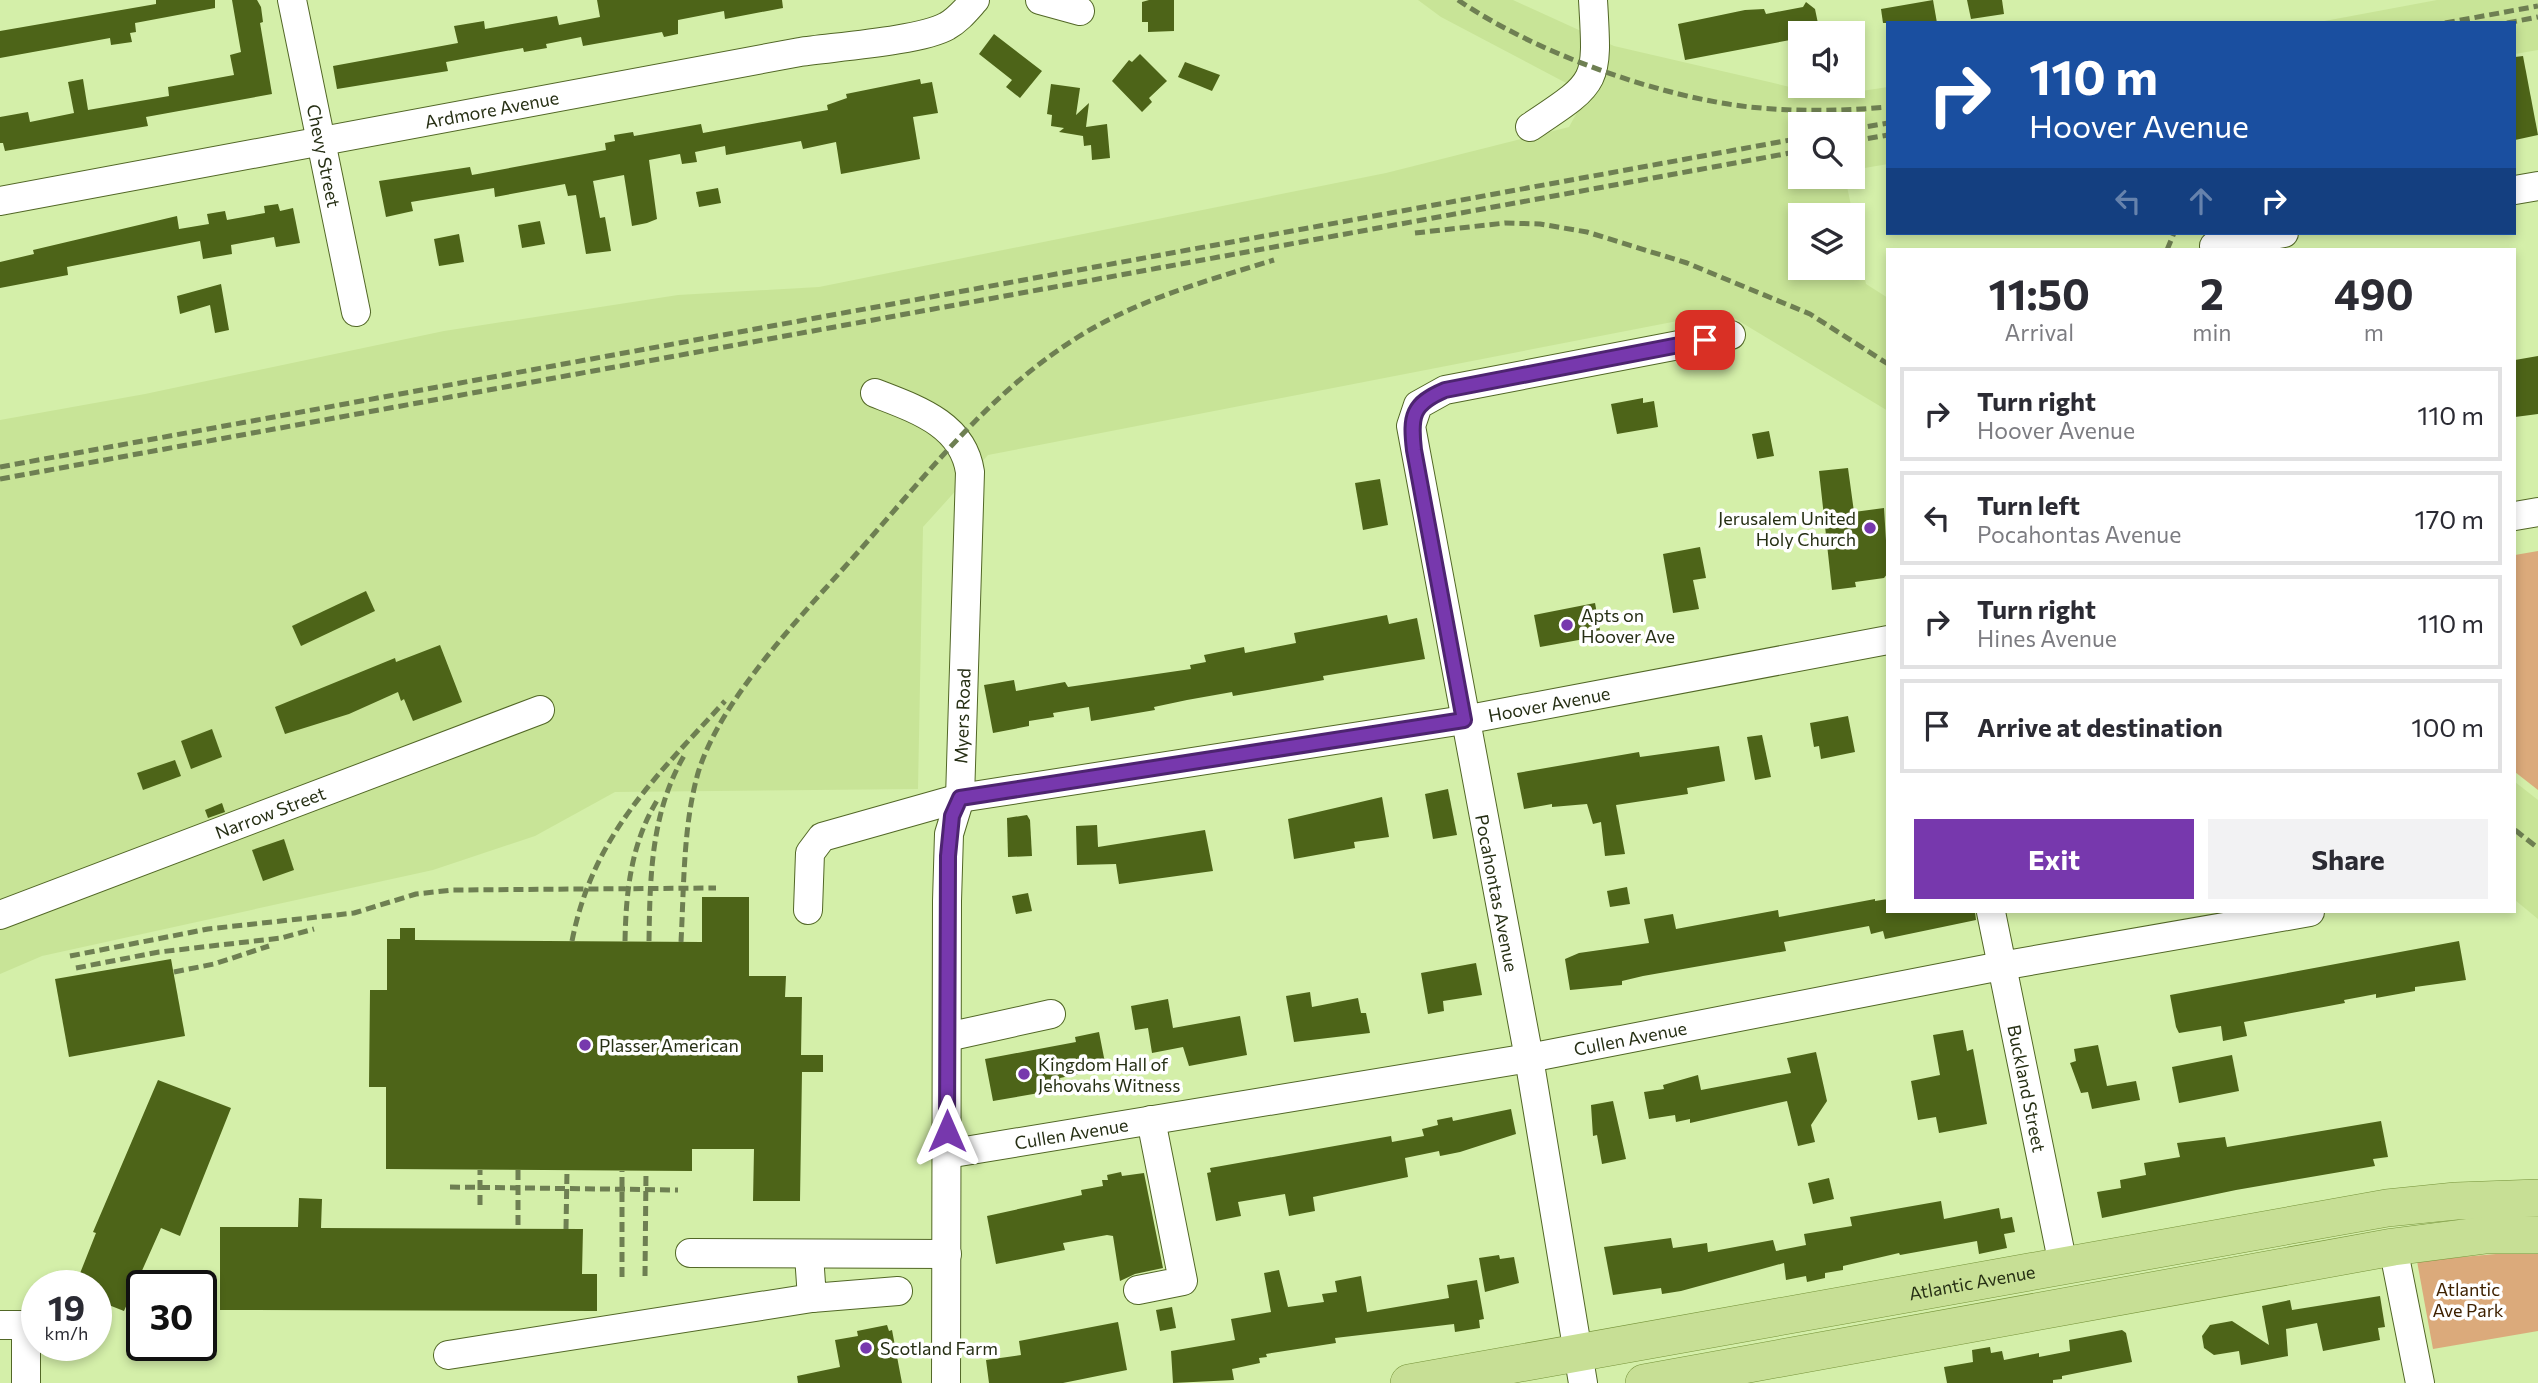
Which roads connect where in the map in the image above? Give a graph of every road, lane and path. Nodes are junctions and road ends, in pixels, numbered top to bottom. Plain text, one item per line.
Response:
1 (292, 0) edge
2 (975, 0) edge
3 (1040, 0) edge
4 (1593, 0) edge
5 (1080, 11) dead end
6 (1530, 127) dead end
7 (322, 143) junction
8 (2538, 186) edge
9 (2516, 190) edge
10 (0, 201) edge
11 (2273, 235) edge
12 (2214, 246) dead end
13 (356, 312) dead end
14 (1731, 335) dead end
15 (875, 393) dead end
16 (2538, 512) edge
17 (2516, 516) edge
18 (1886, 640) edge
19 (540, 710) dead end
20 (1464, 720) junction
21 (960, 798) junction
22 (808, 911) dead end
23 (1992, 913) edge
24 (2304, 913) edge
25 (0, 915) edge
26 (2001, 966) junction
27 (1051, 1014) dead end
28 (947, 1037) junction
29 (1529, 1058) junction
30 (1151, 1120) junction
31 (947, 1154) junction
32 (2538, 1198) edge
33 (2538, 1235) edge
34 (2393, 1247) junction
35 (690, 1252) dead end
36 (947, 1254) junction
37 (809, 1255) junction
38 (2063, 1265) junction
39 (1138, 1290) dead end
40 (898, 1291) dead end
41 (812, 1298) junction
42 (0, 1325) edge
43 (448, 1355) dead end
44 (1581, 1368) edge
45 (26, 1383) edge
46 (946, 1383) edge
47 (1409, 1383) edge
48 (1644, 1383) edge
49 (2420, 1383) edge

1 - 7 street, Chevy Street
2 - 7 street, Ardmore Avenue
3 - 5 street
4 - 6 street
7 - 10 street, Ardmore Avenue
7 - 13 street, Chevy Street
8 - 9 street
11 - 12 street
14 - 20 street, Pocahontas Avenue
15 - 21 street, Myers Road
16 - 17 street
18 - 20 street, Hoover Avenue
19 - 25 street, Narrow Street
20 - 21 street, Hoover Avenue
20 - 29 street, Pocahontas Avenue
21 - 22 street, Hoover Avenue
21 - 28 street, Myers Road
23 - 26 street, Buckland Street
24 - 26 street, Cullen Avenue
26 - 29 street, Cullen Avenue
26 - 38 street, Buckland Street
27 - 28 street
28 - 31 street, Myers Road
29 - 30 street, Cullen Avenue
29 - 44 street, Pocahontas Avenue
30 - 31 street, Cullen Avenue
30 - 39 street
31 - 36 street, Myers Road
32 - 38 main road, Atlantic Avenue
33 - 34 main road
34 - 48 main road
34 - 49 street
35 - 37 street
36 - 37 street
36 - 46 street, Myers Road
37 - 41 street
38 - 44 main road, Atlantic Avenue
40 - 41 street
41 - 43 street
42 - 45 street
44 - 47 main road, Atlantic Avenue

